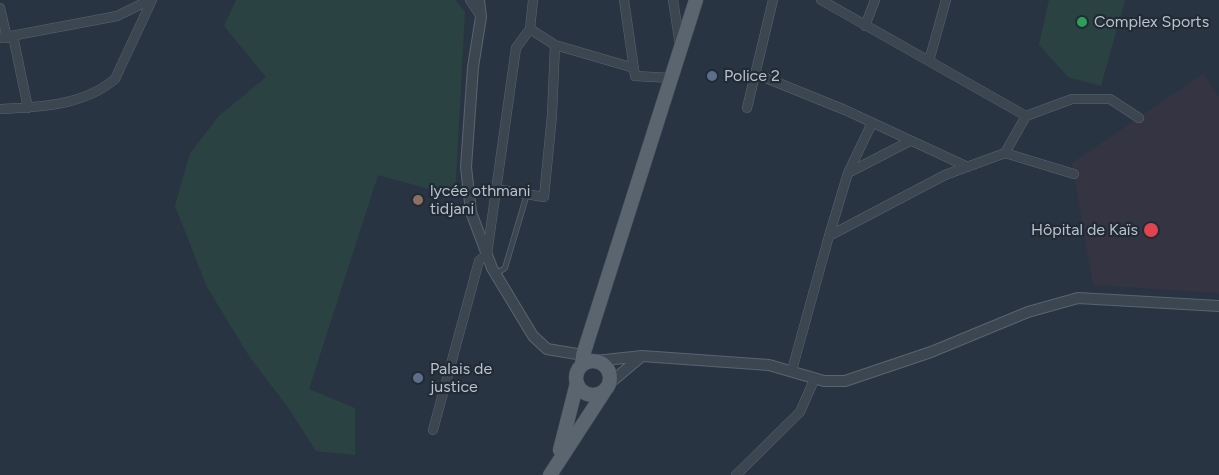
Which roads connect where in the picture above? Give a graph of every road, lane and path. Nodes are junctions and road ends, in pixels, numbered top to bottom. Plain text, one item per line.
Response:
1 (151, 0) edge
2 (470, 0) edge
3 (479, 0) edge
4 (533, 0) edge
5 (624, 0) edge
6 (673, 0) edge
7 (696, 0) edge
8 (773, 0) edge
9 (821, 0) edge
10 (875, 0) edge
11 (946, 0) edge
12 (0, 8) edge
13 (481, 17) junction
14 (866, 26) junction
15 (530, 29) junction
16 (7, 37) edge
17 (555, 45) junction
18 (680, 48) junction
19 (929, 61) junction
20 (634, 68) junction
21 (756, 74) junction
22 (671, 78) junction
23 (28, 108) junction
24 (747, 108) dead end
25 (0, 109) edge
26 (1026, 116) junction
27 (1139, 118) dead end
28 (872, 123) junction
29 (910, 141) junction
30 (1005, 153) junction
31 (968, 167) junction
32 (848, 173) junction
33 (1074, 174) dead end
34 (496, 189) junction
35 (527, 194) junction
36 (829, 236) junction
37 (487, 254) junction
38 (496, 275) junction
39 (1219, 306) edge
40 (642, 356) junction
41 (587, 360) junction
42 (792, 370) junction
43 (815, 378) junction
44 (577, 383) junction
45 (607, 387) junction
46 (433, 430) dead end
47 (558, 458) junction
48 (550, 475) edge
49 (736, 475) edge

1 - 16 street
1 - 23 street
2 - 13 street
3 - 13 street
4 - 15 street
5 - 20 street
6 - 18 street
7 - 18 main road
8 - 21 street
9 - 14 street
10 - 14 street
11 - 19 street
12 - 16 street
13 - 37 street
14 - 19 street
15 - 17 street
15 - 34 street
16 - 23 street
17 - 20 street
17 - 35 street
18 - 22 main road
19 - 26 street
20 - 22 street
21 - 24 street
21 - 28 street
22 - 41 main road
23 - 25 street
26 - 27 street
26 - 30 street
28 - 29 street
28 - 32 street
29 - 31 street
29 - 32 street
30 - 31 street
30 - 33 street
31 - 36 street
32 - 36 street
34 - 35 street
34 - 37 street
35 - 38 lane
36 - 42 street
37 - 38 street
37 - 46 street
38 - 41 street
39 - 43 street
40 - 41 street
40 - 42 street
40 - 45 street
41 - 44 main road
41 - 45 main road
42 - 43 street
43 - 49 street
44 - 45 main road
44 - 47 main road
45 - 47 main road
47 - 48 main road

